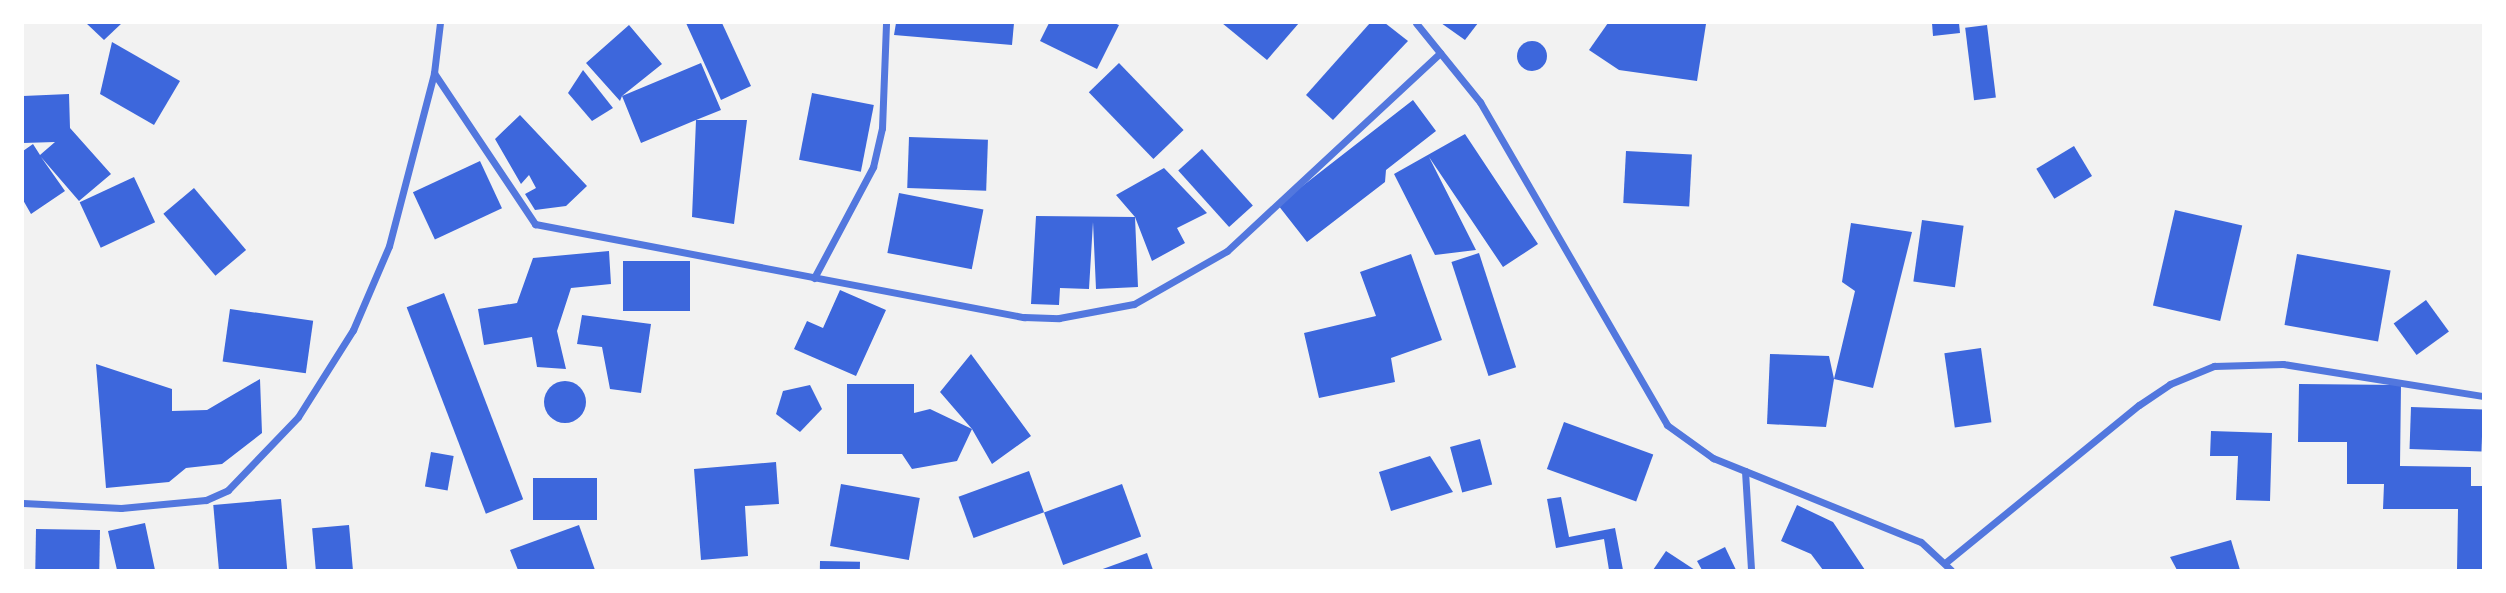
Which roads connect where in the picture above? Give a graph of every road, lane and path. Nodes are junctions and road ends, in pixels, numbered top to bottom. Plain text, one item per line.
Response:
1 (440, 23) edge
2 (886, 23) edge
3 (1416, 23) edge
4 (1440, 53) junction
5 (434, 73) junction
6 (814, 278) junction
7 (2483, 396) edge
8 (1745, 471) junction
9 (23, 503) edge
10 (1945, 563) junction
11 (1751, 570) edge
12 (1951, 570) edge

1 - 5 street
2 - 6 street
3 - 4 street
4 - 6 street
4 - 8 street
5 - 6 street
5 - 9 street
7 - 10 street
8 - 10 street
8 - 11 street
10 - 12 street

